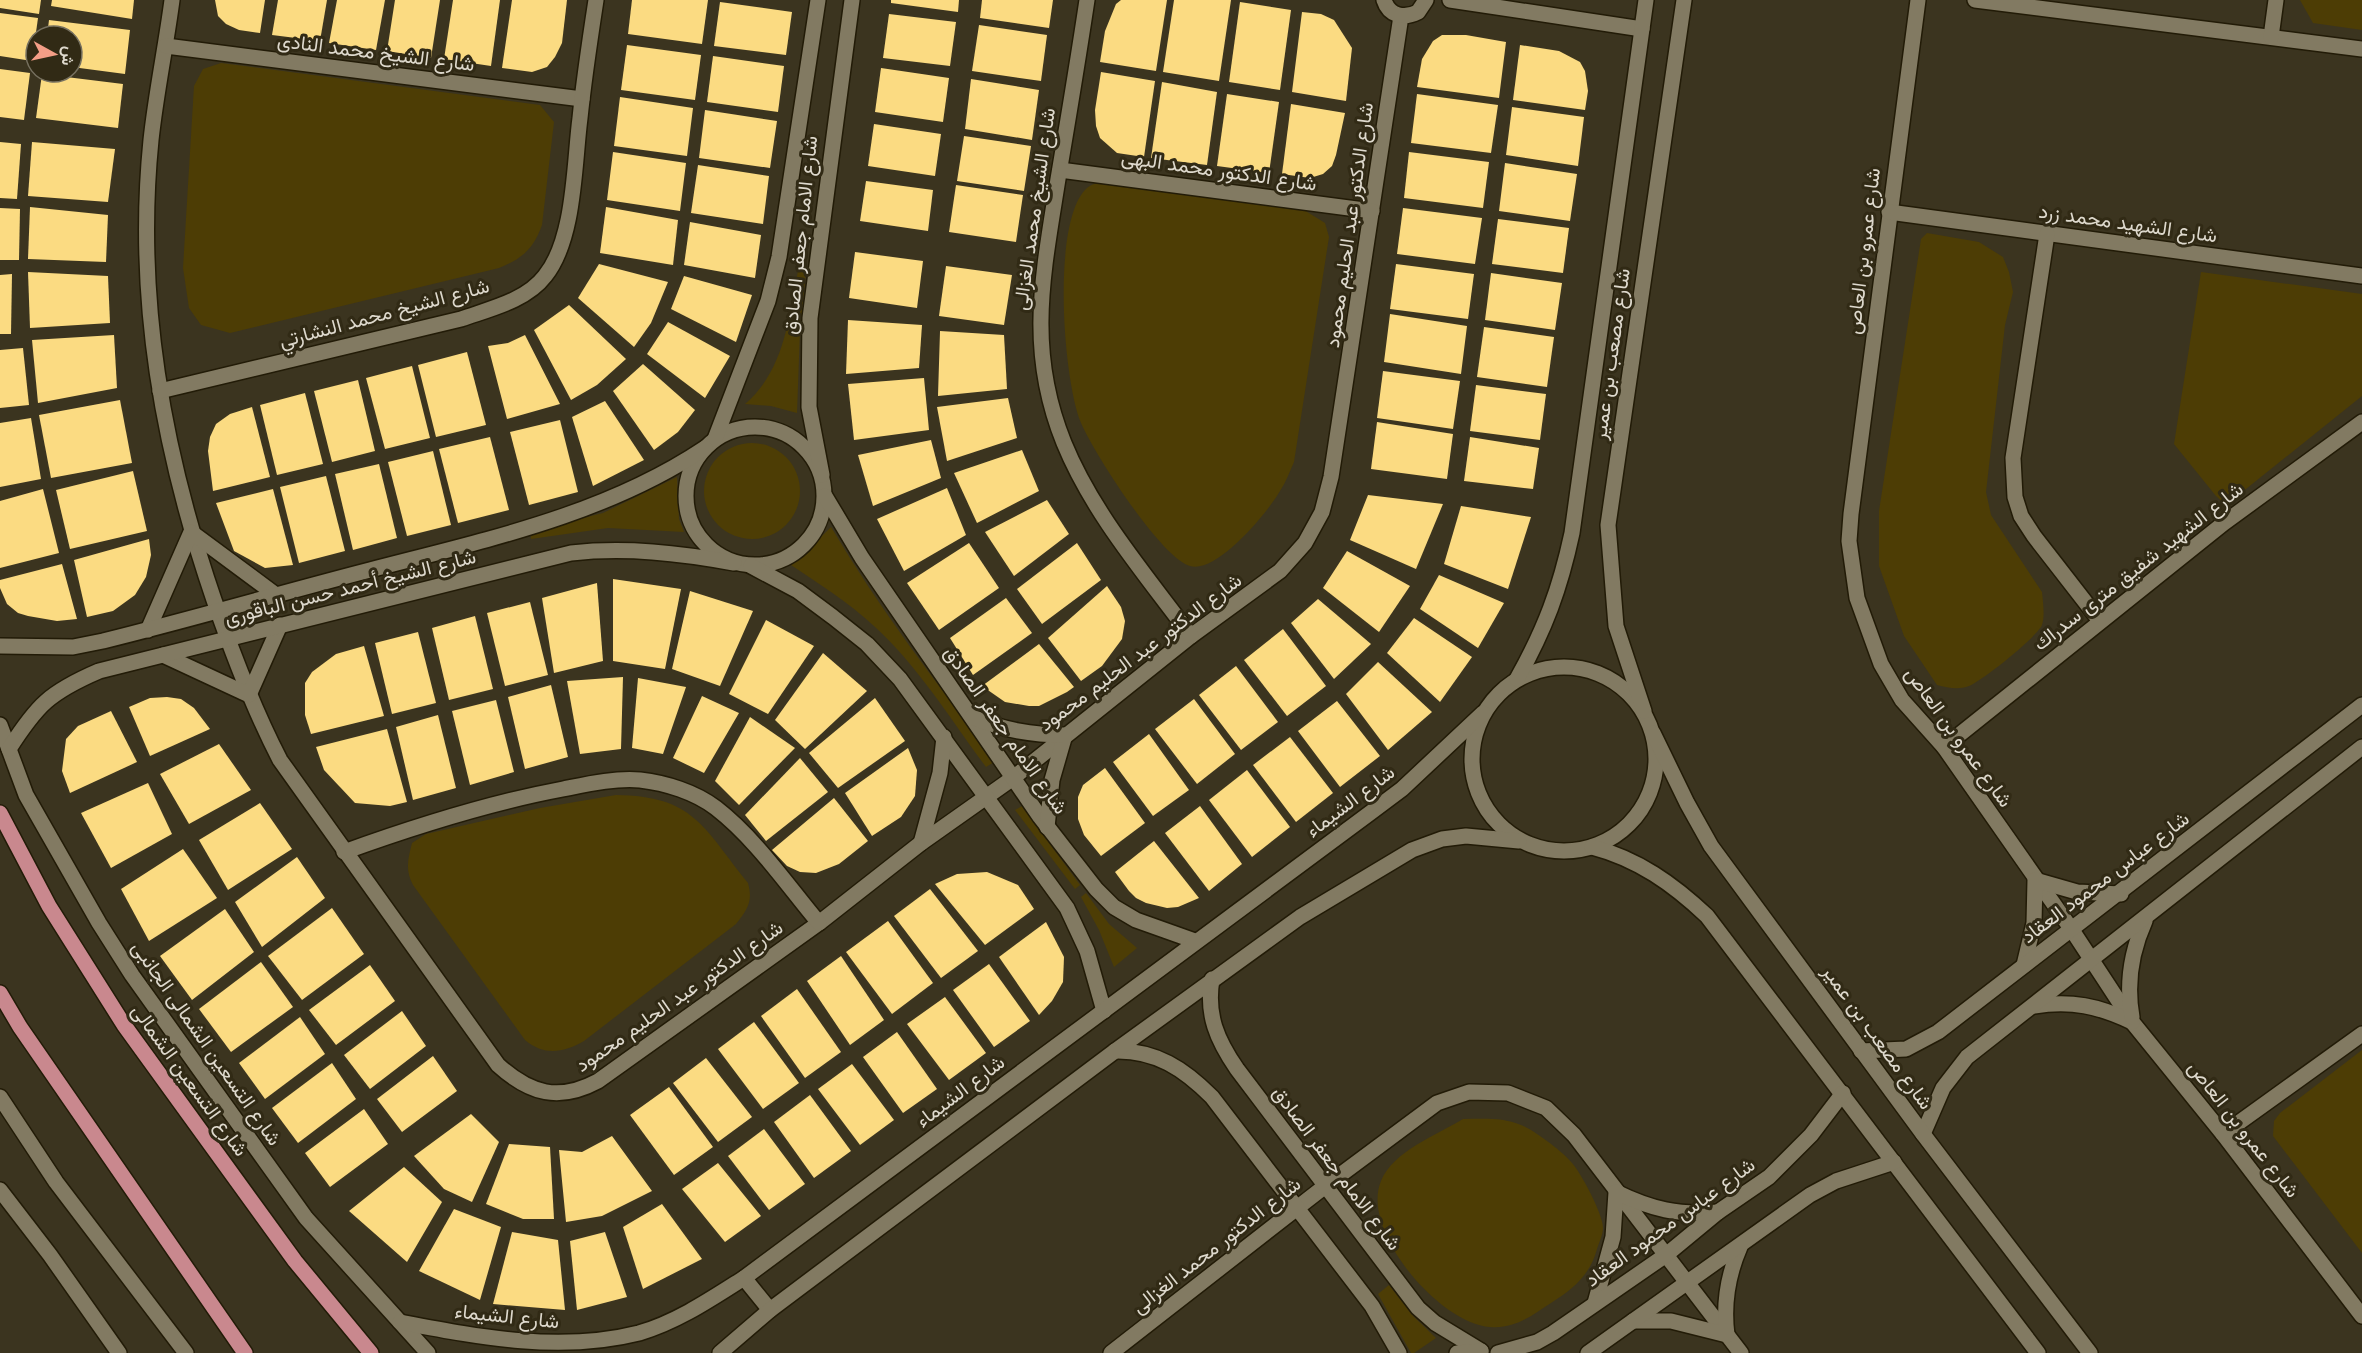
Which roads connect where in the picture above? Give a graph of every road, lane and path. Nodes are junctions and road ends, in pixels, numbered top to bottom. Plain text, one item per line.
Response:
1 (172, 0) edge
2 (596, 0) edge
3 (818, 0) edge
4 (852, 0) edge
5 (1087, 0) edge
6 (1384, 0) edge
7 (1426, 0) edge
8 (1450, 0) edge
9 (1646, 0) edge
10 (1918, 0) edge
11 (1975, 0) edge
12 (2276, 0) edge
13 (1686, 2) edge
14 (1401, 16) junction
15 (1642, 28) junction
16 (2271, 37) junction
17 (166, 46) junction
18 (2362, 49) edge
19 (582, 99) junction
20 (1060, 170) junction
21 (1372, 212) junction
22 (1889, 212) junction
23 (2047, 234) junction
24 (2362, 276) edge
25 (160, 391) junction
26 (2362, 422) edge
27 (710, 443) junction
28 (822, 475) junction
29 (825, 496) junction
30 (191, 532) junction
31 (734, 563) junction
32 (751, 566) junction
33 (276, 594) junction
34 (217, 610) junction
35 (2100, 621) junction
36 (280, 625) junction
37 (148, 630) junction
38 (1191, 636) junction
39 (226, 639) junction
40 (0, 646) edge
41 (163, 655) junction
42 (1517, 679) junction
43 (249, 695) junction
44 (2362, 705) edge
45 (1644, 711) junction
46 (1483, 713) junction
47 (972, 717) junction
48 (0, 725) edge
49 (1653, 733) junction
50 (1065, 735) junction
51 (944, 737) junction
52 (1944, 747) junction
53 (2362, 747) edge
54 (9, 749) junction
55 (1013, 778) junction
56 (986, 798) junction
57 (0, 813) edge
58 (1047, 827) junction
59 (1519, 841) junction
60 (921, 843) junction
61 (1592, 847) junction
62 (344, 852) junction
63 (2035, 880) junction
64 (2121, 894) junction
65 (2146, 918) junction
66 (819, 923) junction
67 (2072, 930) junction
68 (1195, 941) junction
69 (2092, 959) junction
70 (2024, 965) junction
71 (1212, 979) junction
72 (0, 993) edge
73 (2031, 1006) junction
74 (1104, 1011) junction
75 (2133, 1023) junction
76 (2362, 1034) edge
77 (1115, 1050) junction
78 (1861, 1051) junction
79 (1843, 1093) junction
80 (0, 1097) edge
81 (1923, 1134) junction
82 (2223, 1134) junction
83 (1894, 1162) junction
84 (1324, 1187) junction
85 (0, 1190) edge
86 (1616, 1192) junction
87 (1296, 1209) junction
88 (1718, 1212) junction
89 (1740, 1247) junction
90 (1666, 1255) junction
91 (744, 1278) junction
92 (1687, 1283) junction
93 (1595, 1303) junction
94 (770, 1310) junction
95 (2362, 1316) edge
96 (400, 1322) junction
97 (1633, 1322) junction
98 (1727, 1335) junction
99 (1128, 1348) edge
100 (577, 1349) edge
101 (1484, 1352) edge
102 (119, 1353) edge
103 (186, 1353) edge
104 (245, 1353) edge
105 (371, 1353) edge
106 (428, 1353) edge
107 (720, 1353) edge
108 (1112, 1353) edge
109 (1399, 1353) edge
110 (1457, 1353) edge
111 (1498, 1353) edge
112 (1588, 1353) edge
113 (1741, 1353) edge
114 (2038, 1353) edge
115 (2090, 1353) edge

1 - 17 street, شارع الدكتور عبد الحليم محمود
2 - 19 street, شارع الشيخ محمد النشارتي
3 - 27 street, شارع الامام جعفر الصادق
4 - 28 street, شارع الامام جعفر الصادق
5 - 20 street, شارع الشيخ محمد الغزالى
6 - 14 street
7 - 14 street
8 - 15 street
9 - 15 street, شارع مصعب بن عمير
10 - 22 street, شارع عمرو بن العاص
11 - 16 street
12 - 16 street
13 - 45 street, شارع مصعب بن عمير
14 - 21 street, شارع الدكتور عبد الحليم محمود
15 - 42 street, شارع مصعب بن عمير
16 - 18 street
17 - 19 street, شارع الشيخ محمد النادى
17 - 25 street, شارع الدكتور عبد الحليم محمود
19 - 25 street, شارع الشيخ محمد النشارتي
20 - 21 street, شارع الدكتور محمد البهى
20 - 38 street, شارع الشيخ محمد الغزالى
21 - 38 street, شارع الدكتور عبد الحليم محمود
22 - 23 street, شارع الشهيد محمد زرد
22 - 52 street, شارع عمرو بن العاص
23 - 24 street, شارع الشهيد محمد زرد
23 - 35 street
25 - 30 street, شارع الدكتور عبد الحليم محمود
26 - 35 street, شارع الشهيد شفيق مترى سدراك
27 - 28 street
27 - 31 street
27 - 33 street, شارع الشيخ أحمد حسن الباقورى
28 - 29 street
29 - 32 street
29 - 47 street, شارع الامام جعفر الصادق
30 - 33 street
30 - 34 street, شارع الدكتور عبد الحليم محمود
30 - 37 street
31 - 32 street
31 - 36 street, شارع الشيخ أحمد حسن الباقورى
32 - 51 street
33 - 34 street, شارع الشيخ أحمد حسن الباقورى
34 - 37 street, شارع الشيخ أحمد حسن الباقورى
34 - 39 street, شارع الدكتور عبد الحليم محمود
35 - 52 street, شارع الشهيد شفيق مترى سدراك
36 - 39 street, شارع الشيخ أحمد حسن الباقورى
36 - 43 street
37 - 40 street, شارع الشيخ أحمد حسن الباقورى
38 - 50 street, شارع الدكتور عبد الحليم محمود
39 - 41 street, شارع الشيخ أحمد حسن الباقورى
39 - 43 street, شارع الدكتور عبد الحليم محمود
41 - 43 street
41 - 54 street, شارع الشيخ أحمد حسن الباقورى
42 - 45 street
42 - 46 street
43 - 62 street, شارع الدكتور عبد الحليم محمود
44 - 64 street, شارع عباس محمود العقاد
45 - 49 street
46 - 59 street
46 - 68 street, شارع الشيماء
47 - 50 street
47 - 55 street, شارع الامام جعفر الصادق
48 - 54 street, شارع التسعين الشمالى الجانبى
49 - 61 street
49 - 78 street, شارع مصعب بن عمير
50 - 55 street, شارع الدكتور عبد الحليم محمود
50 - 58 street
51 - 56 street
51 - 60 street
52 - 63 street, شارع عمرو بن العاص
53 - 65 street
54 - 96 street, شارع التسعين الشمالى الجانبى
55 - 56 street, شارع الدكتور عبد الحليم محمود
55 - 58 street, شارع الامام جعفر الصادق
56 - 60 street, شارع الدكتور عبد الحليم محمود
56 - 74 street
57 - 105 main road, شارع التسعين الشمالى
58 - 68 street, شارع الامام جعفر الصادق
59 - 61 street
59 - 71 street
60 - 66 street, شارع الدكتور عبد الحليم محمود
61 - 79 street
62 - 66 street
62 - 66 street, شارع الدكتور عبد الحليم محمود
63 - 64 street
63 - 67 street, شارع عمرو بن العاص
63 - 70 street
64 - 67 street, شارع عباس محمود العقاد
65 - 69 street
65 - 75 street
67 - 69 street, شارع عمرو بن العاص
67 - 70 street, شارع عباس محمود العقاد
68 - 74 street, شارع الشيماء
69 - 73 street
69 - 75 street, شارع عمرو بن العاص
70 - 78 street, شارع عباس محمود العقاد
71 - 77 street
71 - 84 street, شارع الامام جعفر الصادق
72 - 104 main road
73 - 75 street
73 - 81 street
74 - 91 street, شارع الشيماء
75 - 82 street, شارع عمرو بن العاص
76 - 82 street
77 - 87 street
77 - 94 street
78 - 81 street, شارع مصعب بن عمير
79 - 83 street
79 - 88 street, شارع عباس محمود العقاد
80 - 103 street
81 - 115 street, شارع مصعب بن عمير
82 - 95 street, شارع عمرو بن العاص
83 - 89 street
83 - 114 street
84 - 86 street, شارع الدكتور محمد الغزالى
84 - 87 street, شارع الدكتور محمد الغزالى
84 - 101 street, شارع الامام جعفر الصادق
85 - 102 street
86 - 88 street
86 - 90 street, شارع الدكتور محمد الغزالى
86 - 93 street
87 - 99 street, شارع الدكتور محمد الغزالى
87 - 109 street
88 - 90 street, شارع عباس محمود العقاد
89 - 92 street
89 - 98 street
90 - 92 street, شارع الدكتور محمد الغزالى
90 - 93 street, شارع عباس محمود العقاد
91 - 94 street
91 - 100 street, شارع الشيماء
92 - 97 street
92 - 98 street, شارع الدكتور محمد الغزالى
93 - 111 street, شارع عباس محمود العقاد
94 - 107 street
96 - 100 street, شارع الشيماء
96 - 106 street, شارع التسعين الشمالى الجانبى
97 - 98 street
97 - 112 street
98 - 113 street, شارع الدكتور محمد الغزالى
99 - 108 street, شارع الدكتور محمد الغزالى
101 - 110 street

